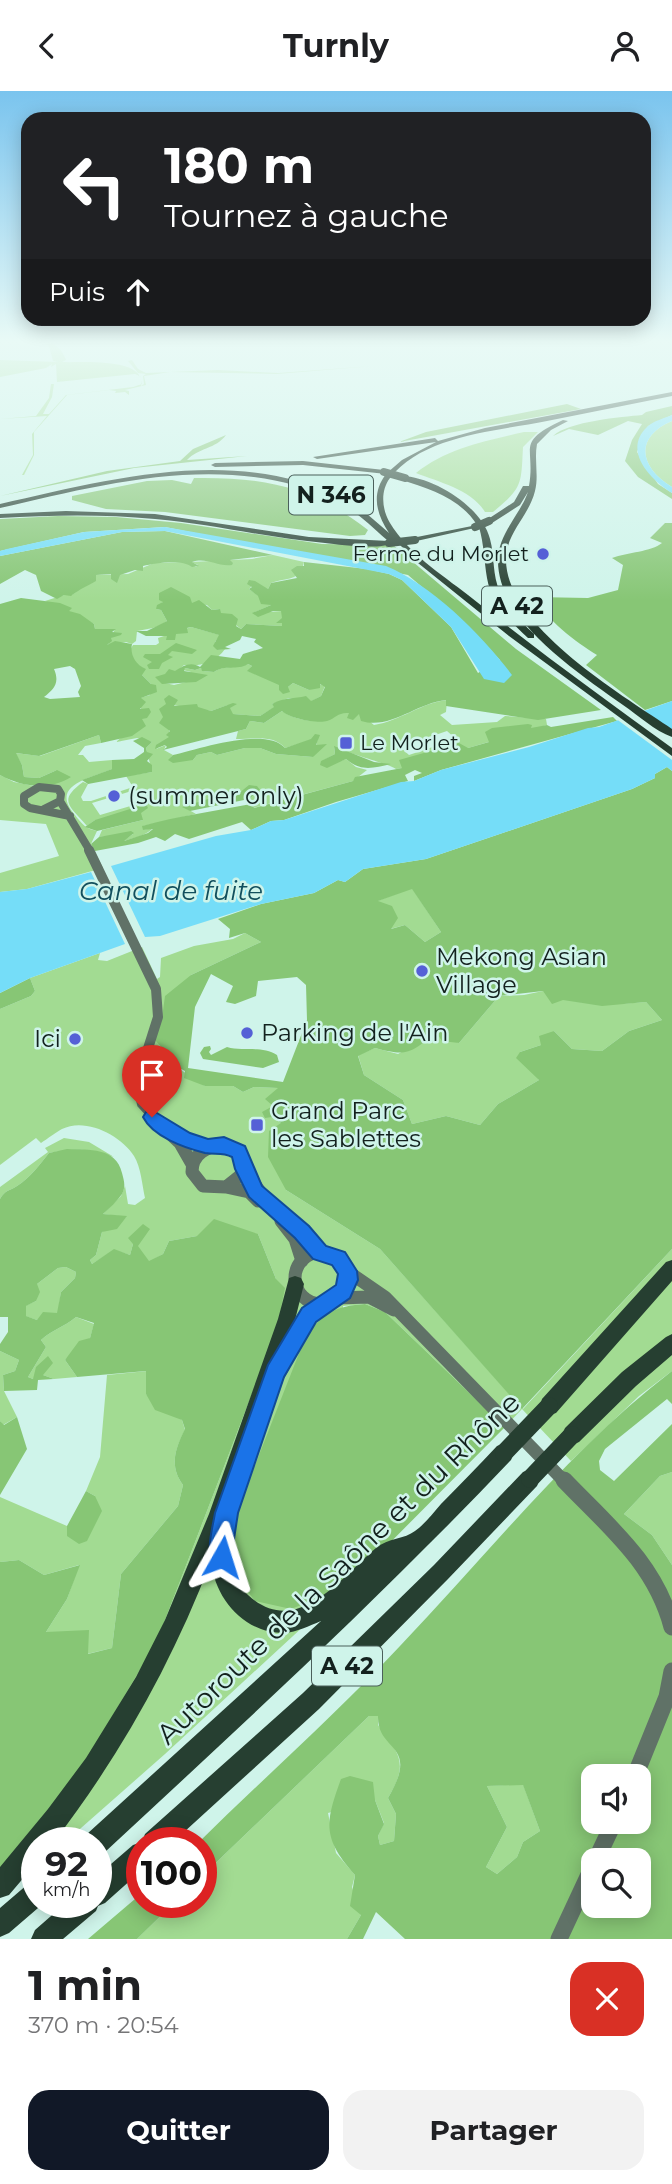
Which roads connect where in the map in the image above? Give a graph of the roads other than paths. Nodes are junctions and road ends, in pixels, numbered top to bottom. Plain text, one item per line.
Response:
1 (501, 428) edge
2 (513, 428) edge
3 (551, 428) edge
4 (492, 430) junction
5 (216, 465) junction
6 (530, 480) junction
7 (0, 505) edge
8 (0, 516) edge
9 (419, 559) junction
10 (499, 599) junction
11 (530, 635) junction
12 (619, 702) junction
13 (672, 734) edge
14 (672, 741) edge
15 (672, 753) edge
16 (60, 801) junction
17 (44, 809) junction
18 (70, 816) junction
19 (174, 1134) junction
20 (208, 1146) junction
21 (192, 1164) junction
22 (244, 1169) junction
23 (226, 1187) junction
24 (320, 1253) junction
25 (302, 1261) junction
26 (672, 1268) edge
27 (347, 1271) junction
28 (295, 1284) junction
29 (331, 1300) junction
30 (402, 1314) junction
31 (672, 1343) edge
32 (672, 1353) edge
33 (629, 1379) junction
34 (419, 1542) junction
35 (672, 1627) edge
36 (672, 1671) edge
37 (640, 1764) edge
38 (50, 1827) edge
39 (172, 1827) edge
40 (112, 1828) edge
41 (21, 1862) edge
42 (126, 1868) edge
43 (112, 1880) edge
44 (0, 1886) edge
45 (581, 1892) edge
46 (21, 1906) edge
47 (68, 1918) edge
48 (0, 1924) edge
49 (44, 1939) edge
50 (559, 1939) edge

1 - 4 highway, A 42
2 - 11 highway
3 - 6 highway, A 42
4 - 5 highway, N 346
4 - 9 highway, A 42
5 - 7 highway, N 346
5 - 10 highway, N 346, bridge
6 - 8 highway, bridge
6 - 12 highway, A 42
7 - 9 highway, N 346
9 - 12 highway, A 42
10 - 11 highway, N 346
10 - 12 highway, N 346
11 - 12 highway, N 346
12 - 13 highway, A 42
12 - 14 highway, N 346
12 - 15 highway, A 42
16 - 17 street
16 - 17 street
16 - 18 street
17 - 18 street
18 - 19 street
19 - 20 street
19 - 21 street
20 - 21 street
20 - 22 street
21 - 23 street
22 - 23 street
22 - 24 street
23 - 25 street
24 - 25 street
24 - 27 street
25 - 28 street
26 - 34 highway, Autoroute de la Saône et du Rhône / A 42, bridge
27 - 29 street
27 - 30 street
28 - 29 street
28 - 38 highway
29 - 30 street
29 - 34 highway
30 - 35 street
31 - 33 highway, A 42
32 - 33 highway
33 - 39 highway, A 42, bridge
34 - 40 highway, Autoroute de la Saône et du Rhône / A 42
36 - 37 street
41 - 44 highway
42 - 43 highway
45 - 50 street
46 - 48 highway
47 - 49 highway

